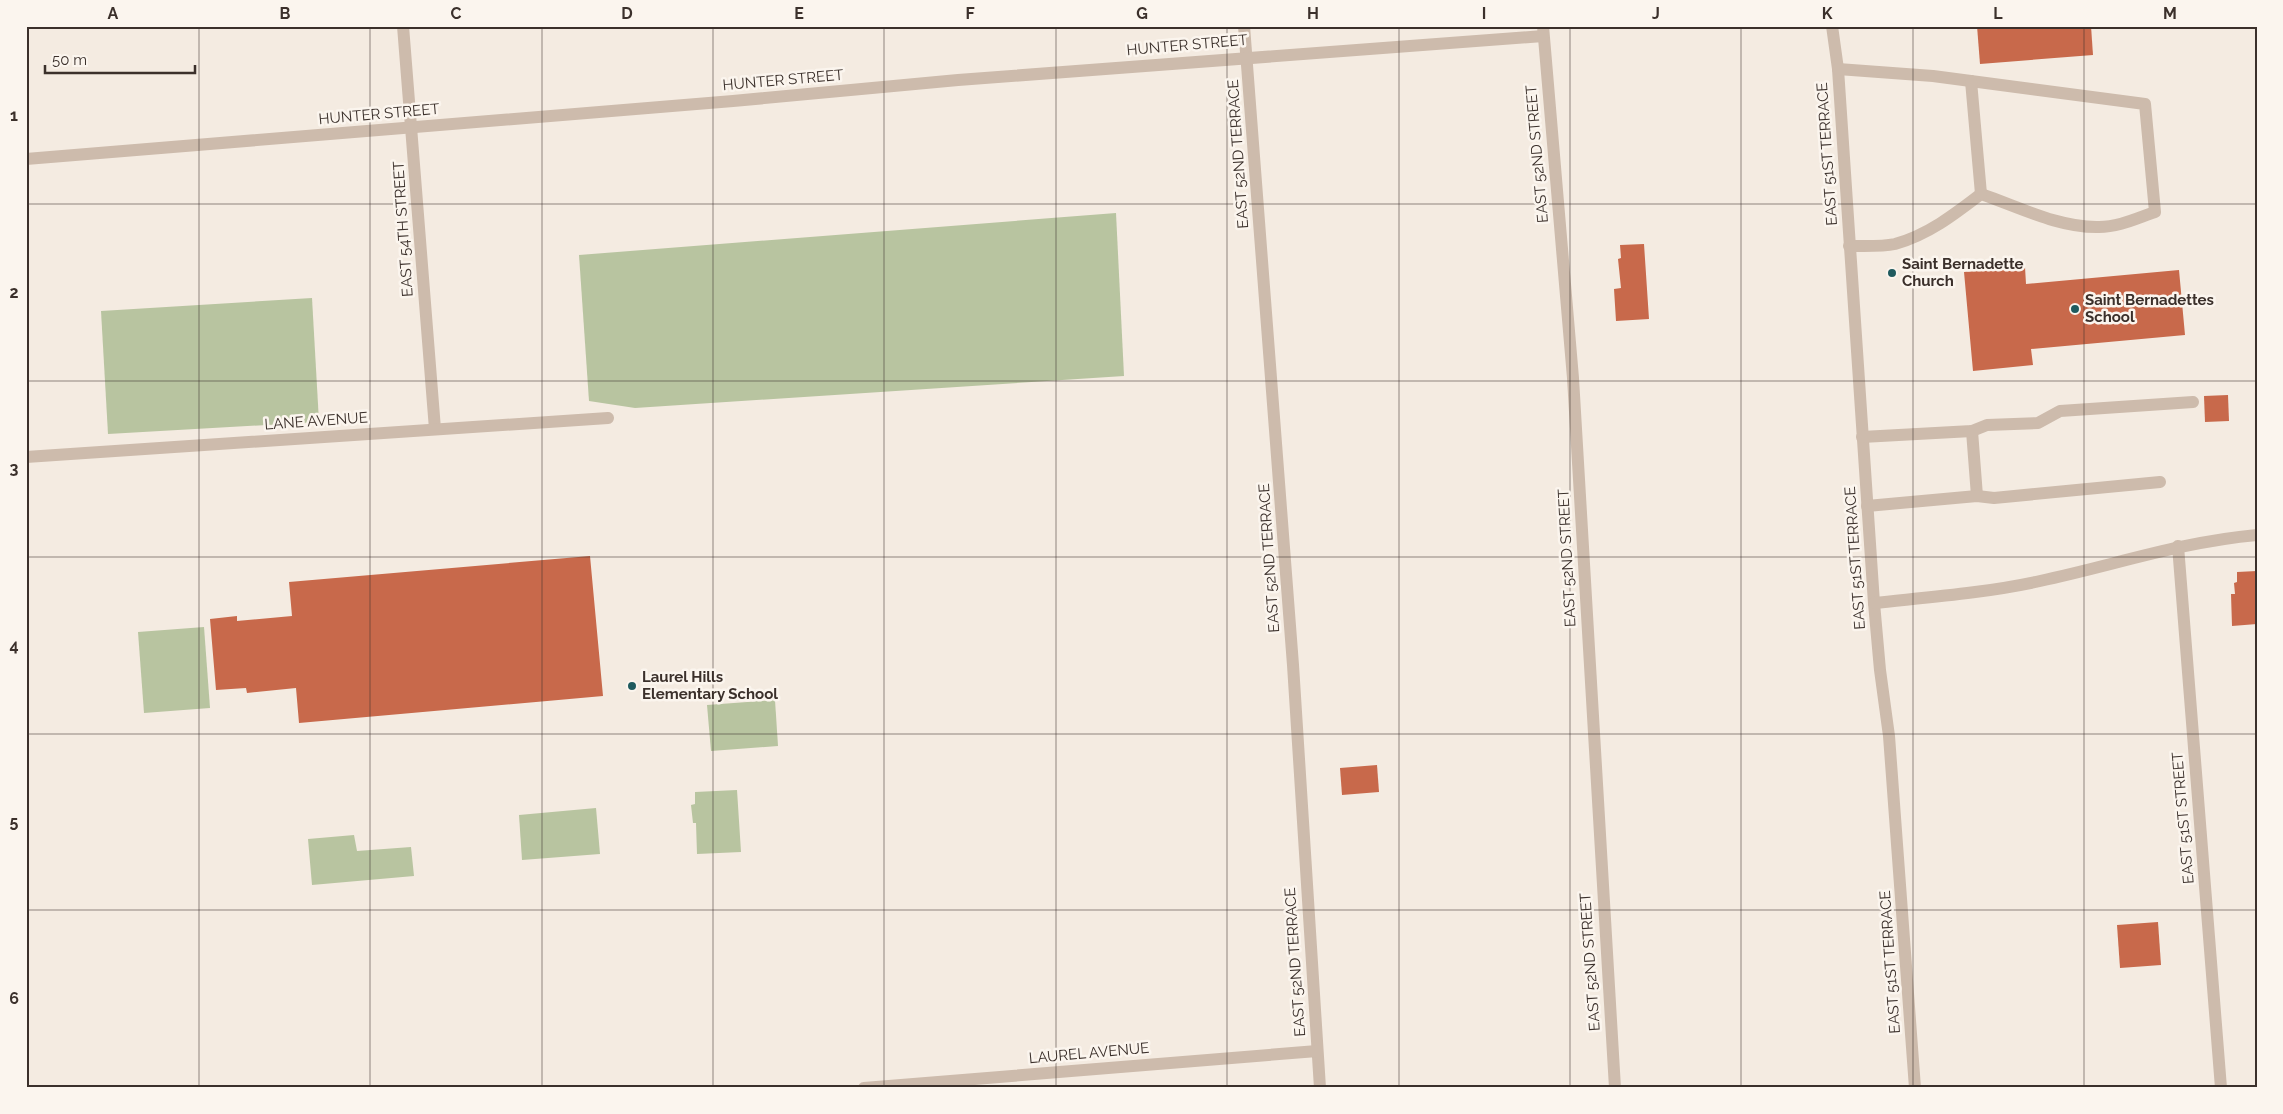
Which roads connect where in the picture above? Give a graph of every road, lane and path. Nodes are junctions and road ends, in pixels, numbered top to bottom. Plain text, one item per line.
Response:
1 (403, 26) edge
2 (1244, 26) edge
3 (1832, 26) edge
4 (1543, 31) edge
5 (1247, 57) junction
6 (1838, 69) junction
7 (1971, 81) junction
8 (412, 128) junction
9 (26, 159) edge
10 (1981, 194) junction
11 (1849, 246) junction
12 (2193, 402) dead end
13 (608, 418) dead end
14 (435, 430) junction
15 (1972, 431) junction
16 (1862, 437) junction
17 (26, 457) edge
18 (2160, 482) dead end
19 (1977, 496) junction
20 (1867, 506) junction
21 (2257, 535) edge
22 (2178, 546) junction
23 (1874, 602) junction
24 (1317, 1051) junction
25 (864, 1088) edge
26 (1320, 1088) edge
27 (1615, 1088) edge
28 (1915, 1088) edge
29 (2221, 1088) edge

1 - 8 street, EAST 54TH STREET
2 - 5 street, EAST 52ND TERRACE
3 - 6 street, EAST 51ST TERRACE
4 - 5 street, HUNTER STREET
4 - 27 street, EAST 52ND STREET
5 - 8 street, HUNTER STREET
5 - 24 street, EAST 52ND TERRACE
6 - 7 street
6 - 11 street, EAST 51ST TERRACE
7 - 10 street
7 - 10 street
8 - 9 street, HUNTER STREET
8 - 14 street, EAST 54TH STREET
10 - 11 street
11 - 16 street, EAST 51ST TERRACE
12 - 15 street
13 - 14 street, LANE AVENUE
14 - 17 street, LANE AVENUE
15 - 16 street
15 - 19 street
16 - 20 street, EAST 51ST TERRACE
18 - 19 street
19 - 20 street
20 - 23 street, EAST 51ST TERRACE
21 - 22 street
22 - 23 street
22 - 29 street, EAST 51ST STREET
23 - 28 street, EAST 51ST TERRACE
24 - 25 street, LAUREL AVENUE
24 - 26 street, EAST 52ND TERRACE

